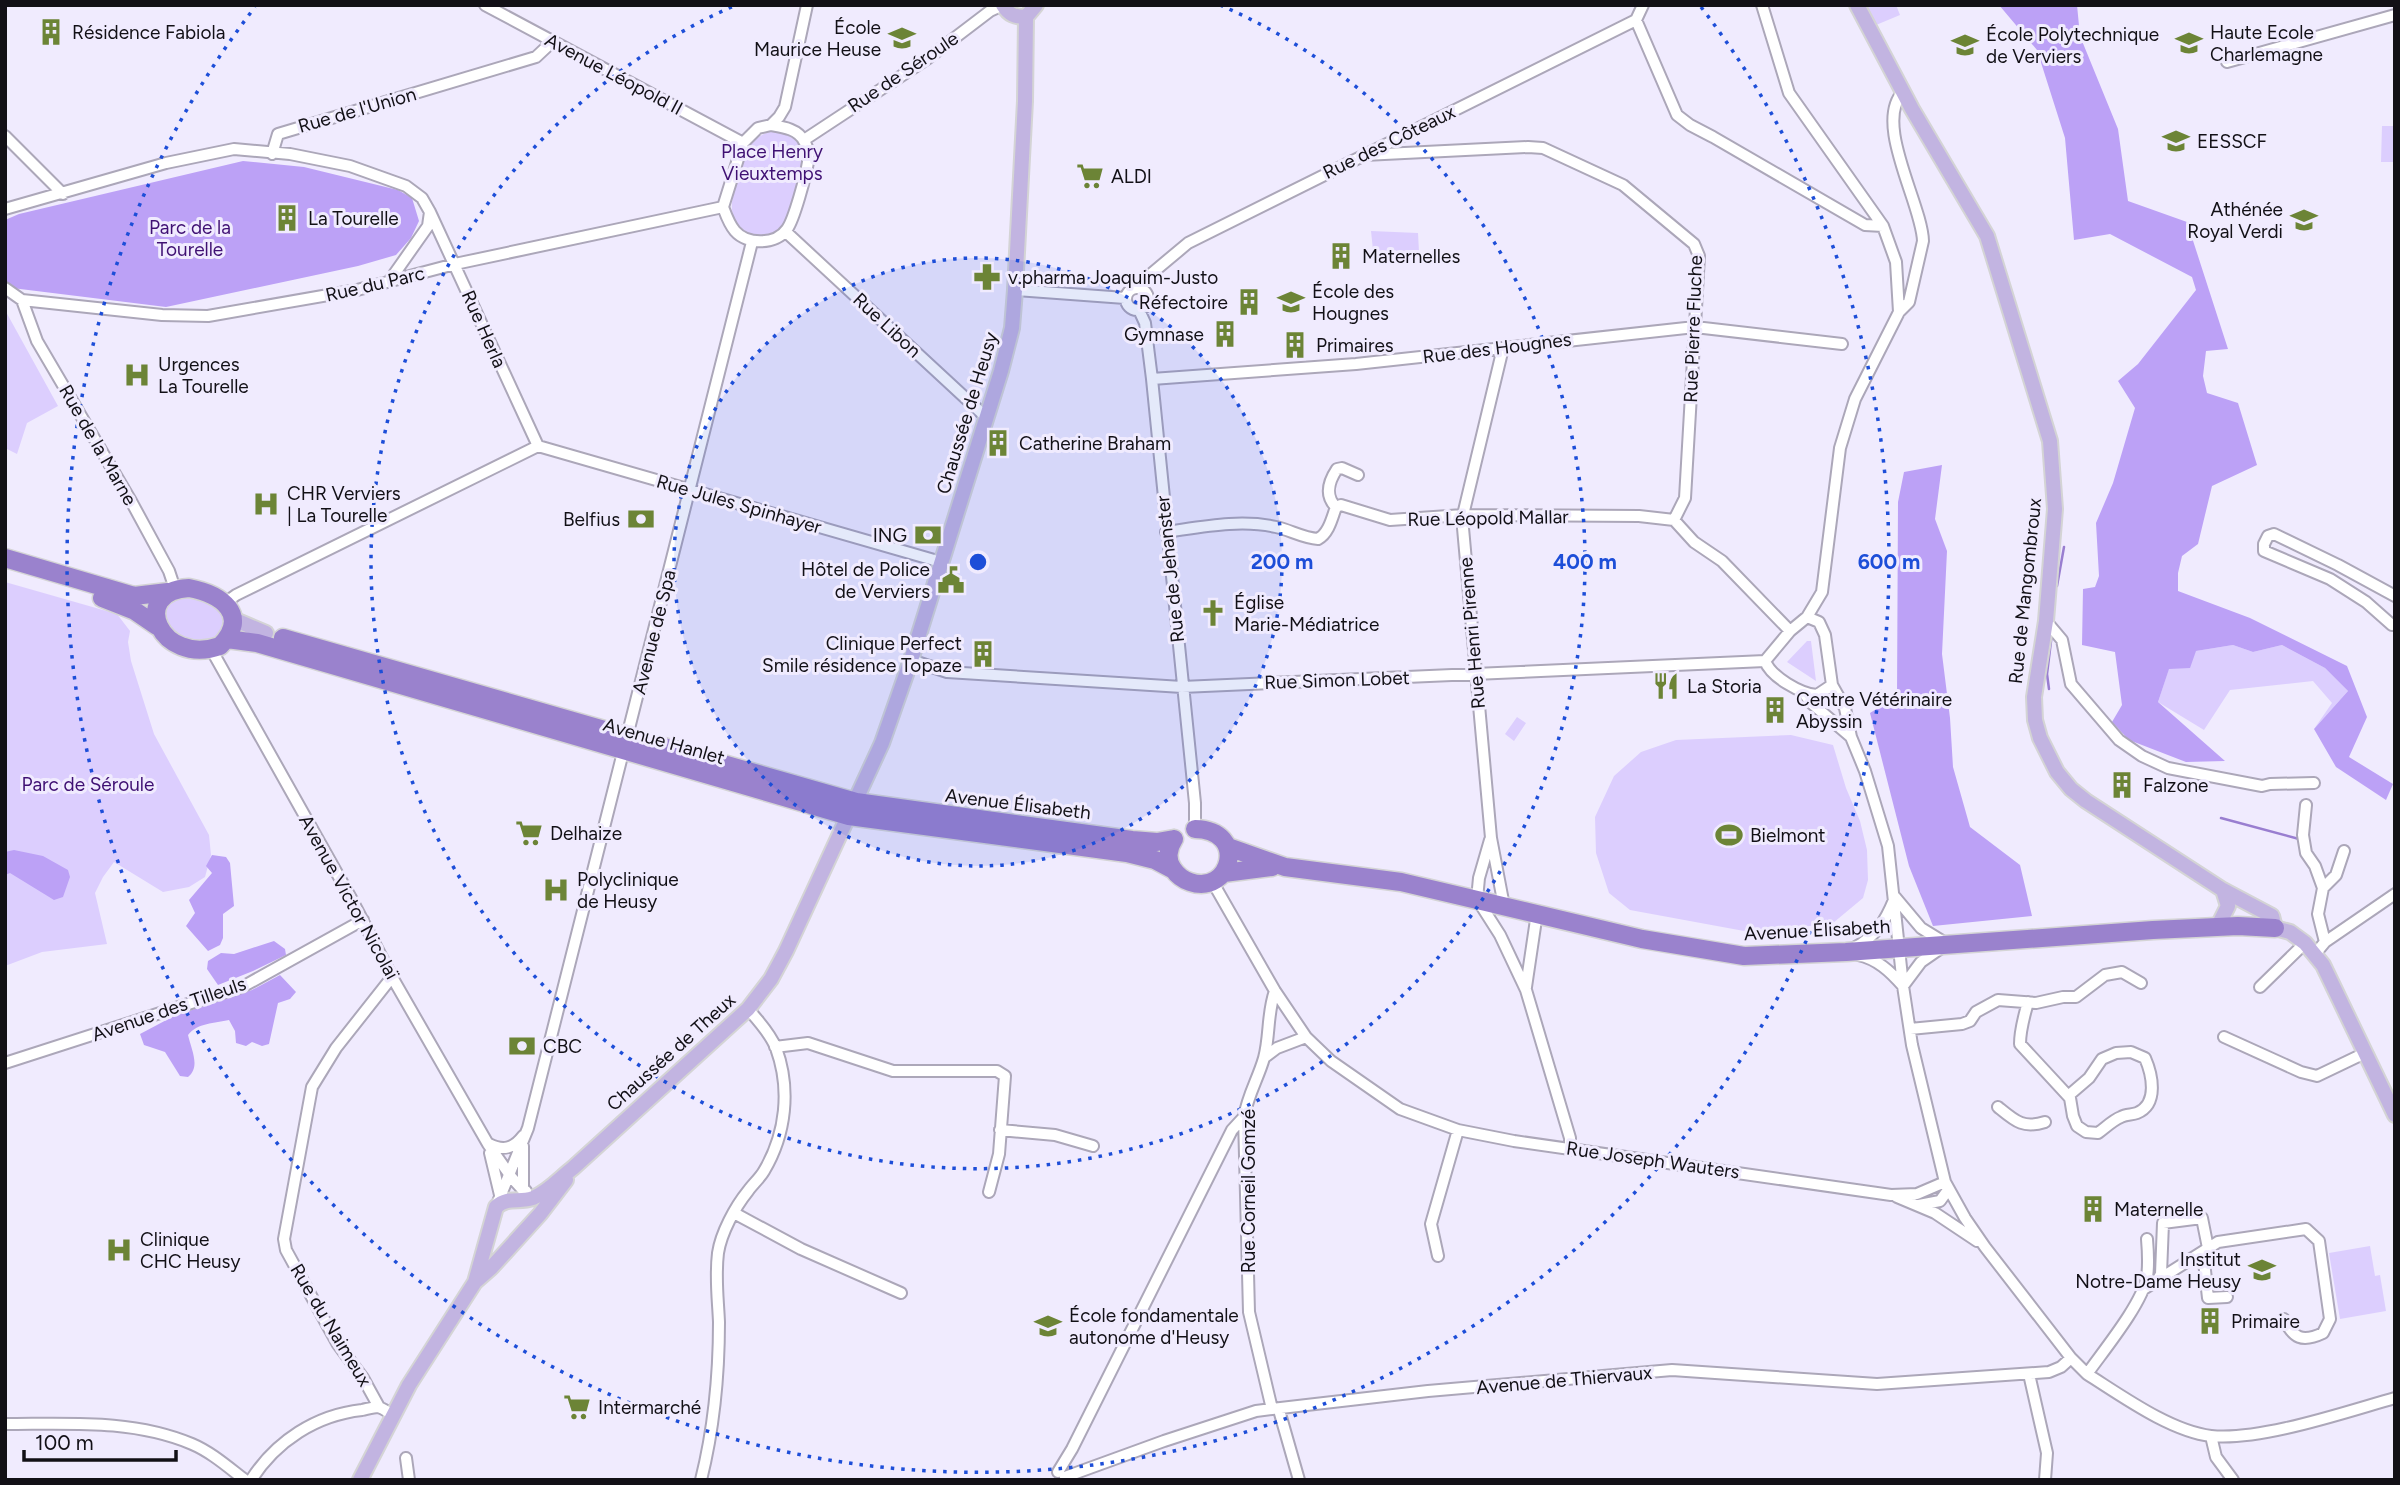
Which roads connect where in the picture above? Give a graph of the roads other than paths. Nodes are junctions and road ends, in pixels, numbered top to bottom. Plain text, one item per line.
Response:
1 (485, 5) edge
2 (807, 5) edge
3 (1003, 5) edge
4 (1036, 5) edge
5 (1643, 5) edge
6 (1762, 5) edge
7 (1857, 5) edge
8 (2395, 15) edge
9 (1026, 17) junction
10 (1636, 20) junction
11 (553, 41) junction
12 (2227, 62) dead end
13 (1903, 92) junction
14 (771, 125) junction
15 (5, 136) edge
16 (804, 140) junction
17 (743, 143) junction
18 (272, 153) junction
19 (1364, 155) junction
20 (63, 194) junction
21 (723, 207) junction
22 (5, 209) edge
23 (430, 212) junction
24 (1883, 226) junction
25 (786, 232) junction
26 (752, 242) junction
27 (455, 264) junction
28 (390, 280) junction
29 (1142, 284) junction
30 (5, 288) edge
31 (1015, 290) junction
32 (1125, 298) junction
33 (22, 300) junction
34 (1139, 310) junction
35 (1899, 312) junction
36 (1695, 327) junction
37 (1842, 344) dead end
38 (1503, 348) junction
39 (1152, 379) junction
40 (988, 418) junction
41 (538, 446) junction
42 (1358, 475) dead end
43 (690, 489) junction
44 (1336, 507) junction
45 (1463, 515) junction
46 (1674, 520) junction
47 (1166, 532) junction
48 (5, 558) edge
49 (941, 562) junction
50 (2337, 565) junction
51 (5, 570) edge
52 (2330, 579) junction
53 (172, 590) junction
54 (2395, 596) edge
55 (225, 603) junction
56 (2395, 610) edge
57 (1807, 617) junction
58 (233, 620) junction
59 (2046, 621) junction
60 (157, 626) junction
61 (2393, 627) edge
62 (1790, 631) junction
63 (266, 633) joint
64 (227, 639) junction
65 (211, 649) junction
66 (911, 660) junction
67 (1766, 662) junction
68 (1476, 674) junction
69 (1832, 685) junction
70 (1182, 687) junction
71 (1805, 694) junction
72 (1851, 737) junction
73 (626, 743) junction
74 (2314, 783) dead end
75 (2306, 805) dead end
76 (852, 809) junction
77 (1195, 829) junction
78 (1491, 838) junction
79 (1174, 839) junction
80 (1228, 847) junction
81 (1097, 849) joint
82 (2344, 851) dead end
83 (1285, 867) junction
84 (1172, 869) junction
85 (1218, 877) junction
86 (2323, 888) junction
87 (2223, 890) junction
88 (2395, 894) edge
89 (1895, 897) junction
90 (1476, 899) junction
91 (1504, 905) junction
92 (1537, 913) junction
93 (363, 920) junction
94 (2217, 928) junction
95 (2274, 928) junction
96 (2325, 942) junction
97 (1947, 944) junction
98 (1900, 947) junction
99 (2310, 948) junction
100 (1846, 952) junction
101 (392, 977) junction
102 (2141, 983) dead end
103 (1903, 986) junction
104 (2260, 987) dead end
105 (1526, 990) junction
106 (1275, 991) junction
107 (2028, 1002) junction
108 (748, 1009) junction
109 (1910, 1032) junction
110 (1306, 1037) junction
111 (2224, 1037) dead end
112 (775, 1047) junction
113 (2365, 1053) junction
114 (1265, 1057) junction
115 (5, 1063) edge
116 (2068, 1096) junction
117 (1998, 1107) dead end
118 (2395, 1115) edge
119 (1244, 1117) junction
120 (2045, 1122) dead end
121 (528, 1128) junction
122 (1000, 1130) junction
123 (1458, 1130) junction
124 (523, 1143) junction
125 (488, 1144) junction
126 (1093, 1146) dead end
127 (1570, 1148) junction
128 (573, 1168) junction
129 (509, 1174) junction
130 (1947, 1186) junction
131 (989, 1192) dead end
132 (530, 1193) junction
133 (1891, 1195) junction
134 (1919, 1205) junction
135 (496, 1206) junction
136 (734, 1213) junction
137 (520, 1234) junction
138 (2147, 1239) dead end
139 (1985, 1247) junction
140 (2206, 1250) junction
141 (1438, 1256) dead end
142 (2158, 1279) junction
143 (475, 1282) junction
144 (2142, 1290) junction
145 (901, 1293) dead end
146 (2227, 1297) dead end
147 (2284, 1319) dead end
148 (2071, 1358) junction
149 (2029, 1374) junction
150 (2087, 1374) junction
151 (2395, 1398) edge
152 (379, 1407) junction
153 (1275, 1409) junction
154 (393, 1415) junction
155 (5, 1424) edge
156 (2211, 1436) junction
157 (406, 1458) dead end
158 (1063, 1476) edge
159 (254, 1478) edge
160 (360, 1480) edge
161 (409, 1480) edge
162 (701, 1480) edge
163 (1048, 1480) edge
164 (1299, 1480) edge
165 (2045, 1480) edge
166 (2233, 1480) edge

1 - 11 street, Avenue Léopold II
2 - 14 street
3 - 9 main road
3 - 16 street, Rue de Séroule
4 - 9 main road
5 - 10 street
6 - 24 street
7 - 13 main road, Rue de Mangombroux
8 - 12 street
9 - 31 main road, Chaussée de Heusy
10 - 19 street, Rue des Côteaux
10 - 24 street
11 - 17 street, Avenue Léopold II
11 - 18 street, Rue de l'Union
13 - 35 street
13 - 59 main road, Rue de Mangombroux
14 - 16 street
14 - 17 street
15 - 20 street
16 - 25 street
17 - 21 street
18 - 20 street
18 - 23 street, Rue Herla
19 - 29 street, Rue des Côteaux
19 - 36 street, Rue Pierre Fluche
20 - 22 street
21 - 26 street
21 - 27 street, Rue du Parc
23 - 27 street, Rue Herla
23 - 28 street
24 - 35 street
25 - 26 street
25 - 40 street, Rue Libon
26 - 43 street, Avenue de Spa
27 - 28 street, Rue du Parc
27 - 41 street, Rue Herla
28 - 33 street, Rue du Parc
29 - 32 street
29 - 34 street, Rue de Jehanster
30 - 33 street
31 - 32 street
31 - 40 main road, Chaussée de Heusy
32 - 34 street
33 - 53 street, Rue de la Marne
34 - 39 street, Rue de Jehanster
35 - 57 street
36 - 37 street, Rue des Hougnes
36 - 38 street, Rue des Hougnes
36 - 46 street, Rue Pierre Fluche
38 - 39 street, Rue des Hougnes
38 - 45 street, Rue Henri Pirenne
39 - 47 street, Rue de Jehanster
40 - 49 main road, Chaussée de Heusy
41 - 43 street, Rue Jules Spinhayer
41 - 55 street
42 - 44 street
43 - 49 street, Rue Jules Spinhayer
43 - 73 street, Avenue de Spa
44 - 45 street, Rue Léopold Mallar
44 - 47 street
45 - 46 street, Rue Léopold Mallar
45 - 68 street, Rue Henri Pirenne
46 - 62 street
47 - 70 street, Rue de Jehanster
48 - 53 highway
49 - 66 main road, Chaussée de Heusy
50 - 52 street
50 - 52 street
50 - 54 street
51 - 60 highway
52 - 61 street
53 - 55 highway
53 - 60 highway
55 - 58 highway
56 - 61 street
57 - 62 street
57 - 69 street
58 - 63 main road, Avenue Hanlet
58 - 64 highway
59 - 74 street
59 - 87 main road, Rue de Mangombroux
60 - 65 highway
62 - 67 street
63 - 73 highway, Avenue Hanlet
64 - 65 highway
64 - 73 highway, Avenue Hanlet
65 - 93 street, Avenue Victor Nicolaï
66 - 70 street, Rue Simon Lobet
66 - 76 main road, Chaussée de Heusy
67 - 68 street, Rue Simon Lobet
67 - 71 street
68 - 70 street, Rue Simon Lobet
68 - 78 street, Rue Henri Pirenne
69 - 71 street
69 - 72 street
70 - 77 street, Rue de Jehanster
71 - 72 street
72 - 89 street
73 - 76 highway, Avenue Hanlet
73 - 121 street, Avenue de Spa
75 - 86 street
76 - 79 highway, Avenue Élisabeth
76 - 81 highway, Avenue Hanlet
76 - 108 main road, Chaussée de Theux
77 - 79 main road
77 - 80 highway
78 - 90 street, Rue Henri Pirenne
78 - 91 street, Rue Henri Pirenne
79 - 84 highway
80 - 83 highway, Avenue Élisabeth
80 - 85 highway
81 - 84 highway, Avenue Élisabeth
82 - 86 street
83 - 85 highway, Avenue Élisabeth
83 - 90 highway, Avenue Élisabeth
84 - 85 highway
85 - 106 street, Rue Joseph Wauters
86 - 96 street
87 - 94 main road
87 - 95 main road, Rue de Mangombroux
88 - 96 street
89 - 97 street
89 - 98 street
89 - 100 street
90 - 91 highway, Avenue Élisabeth
90 - 105 street
91 - 92 highway, Avenue Élisabeth
92 - 100 highway, Avenue Élisabeth
92 - 105 street
93 - 101 street, Avenue Victor Nicolaï
93 - 115 street, Avenue des Tilleuls
94 - 95 highway, Avenue Élisabeth
94 - 97 highway, Avenue Élisabeth
95 - 99 main road, Rue de Mangombroux
96 - 99 street
97 - 98 highway, Avenue Élisabeth
97 - 103 street
98 - 100 highway, Avenue Élisabeth
98 - 103 street
99 - 104 street
99 - 113 main road
100 - 103 street
101 - 125 street, Avenue Victor Nicolaï
101 - 152 street, Rue du Naimeux
102 - 107 street
103 - 109 street
105 - 127 street
106 - 110 street, Rue Joseph Wauters
106 - 114 street, Rue Corneil Gomzé
107 - 109 street
107 - 116 street
108 - 112 street
108 - 128 main road, Chaussée de Theux
109 - 130 street
110 - 114 street
110 - 123 street, Rue Joseph Wauters
111 - 113 street
112 - 122 street
112 - 136 street
113 - 118 main road
114 - 119 street, Rue Corneil Gomzé
116 - 116 street
117 - 120 street
119 - 153 street, Rue Corneil Gomzé
119 - 158 street
121 - 124 street, Avenue de Spa
121 - 125 street
122 - 126 street
122 - 131 street
123 - 127 street, Rue Joseph Wauters
123 - 141 street
124 - 129 street, Avenue de Spa
124 - 132 street, Avenue de Spa
125 - 129 street
125 - 135 street
127 - 133 street, Rue Joseph Wauters
128 - 132 main road, Chaussée de Theux
128 - 137 main road, Chaussée de Theux
129 - 132 street
129 - 135 street, Avenue de Spa
130 - 133 street
130 - 134 street
130 - 139 street
132 - 135 main road, Chaussée de Theux
132 - 137 main road
133 - 134 street
134 - 139 street
135 - 137 main road
135 - 143 main road, Chaussée de Theux
136 - 145 street
136 - 162 street
137 - 143 main road, Chaussée de Theux
138 - 144 street
139 - 148 street
140 - 142 street
140 - 142 street
140 - 146 street
140 - 147 street
142 - 144 street
143 - 154 main road, Chaussée de Theux
144 - 150 street
148 - 149 street, Avenue de Thiervaux
148 - 150 street
149 - 153 street, Avenue de Thiervaux
149 - 165 street
150 - 156 street
151 - 156 street
152 - 154 street
152 - 159 street
153 - 158 street, Avenue de Thiervaux
153 - 164 street, Rue Corneil Gomzé
154 - 160 main road, Chaussée de Theux
155 - 159 street
156 - 166 street
157 - 161 street
158 - 163 street, Avenue de Thiervaux

